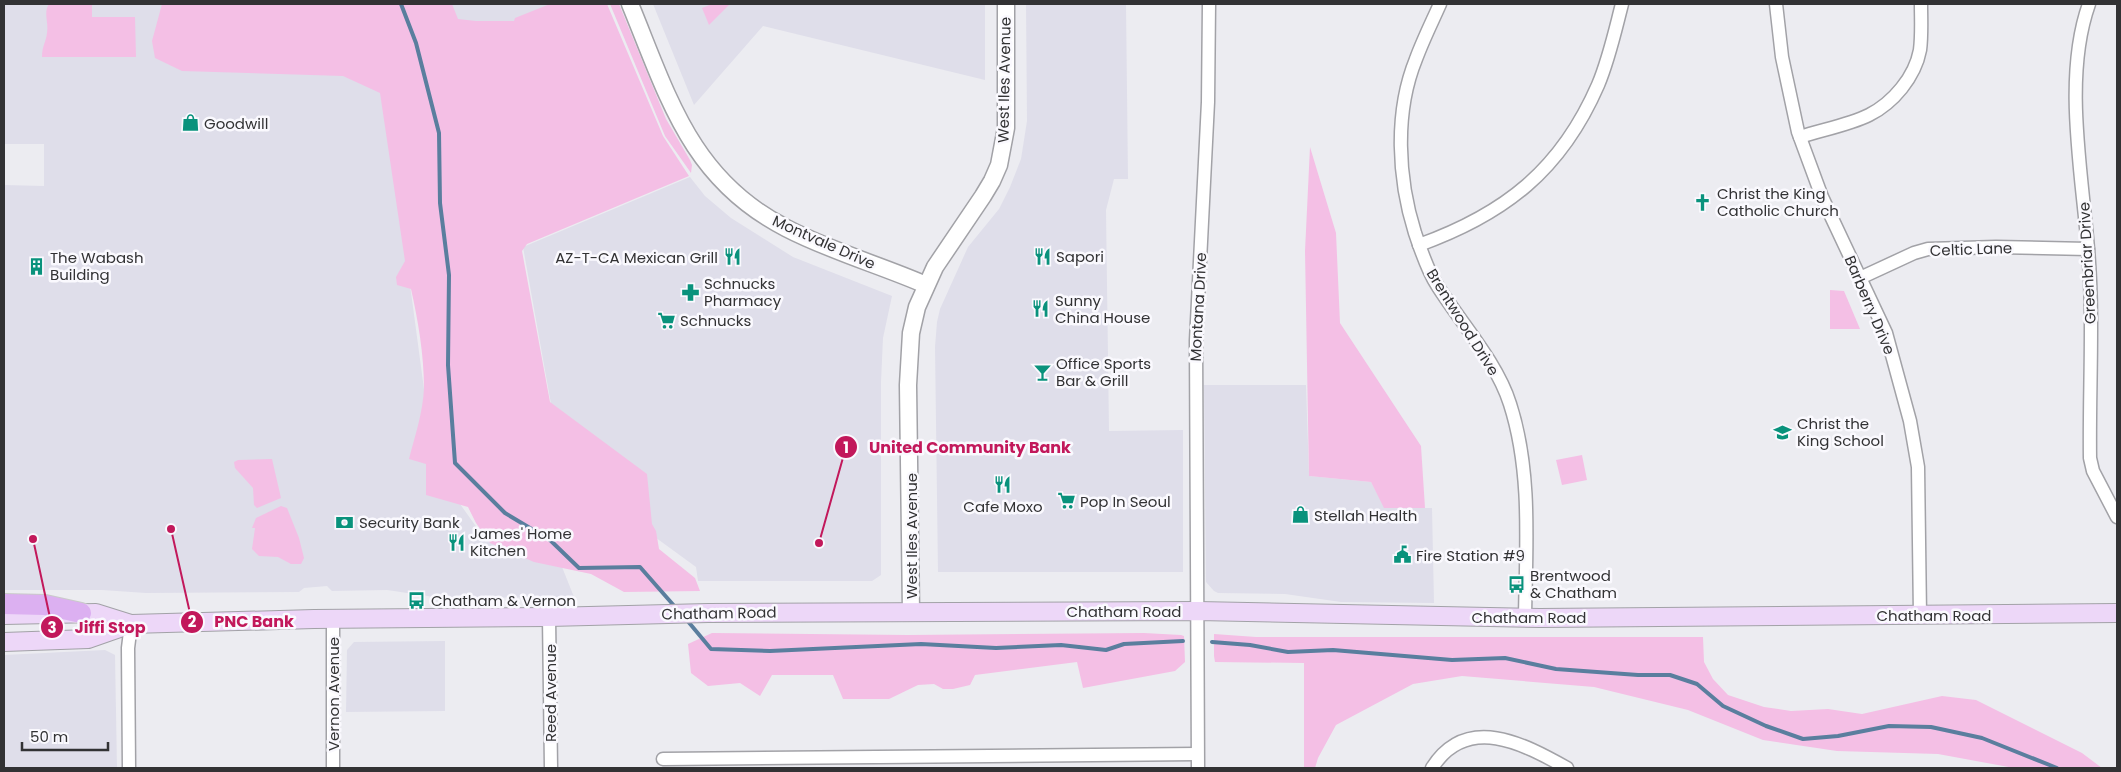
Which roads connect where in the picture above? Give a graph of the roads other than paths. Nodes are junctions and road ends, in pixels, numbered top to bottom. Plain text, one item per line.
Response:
1 (630, 4) edge
2 (1006, 4) edge
3 (1209, 4) edge
4 (1440, 4) edge
5 (1622, 4) edge
6 (1776, 4) edge
7 (1921, 4) edge
8 (2089, 4) edge
9 (1800, 137) junction
10 (1419, 245) junction
11 (2088, 249) junction
12 (1860, 278) junction
13 (926, 285) junction
14 (2117, 517) edge
15 (4, 604) edge
16 (1198, 611) junction
17 (911, 612) junction
18 (81, 613) junction
19 (4, 614) edge
20 (2117, 614) edge
21 (1920, 616) junction
22 (550, 617) junction
23 (1525, 617) junction
24 (333, 619) junction
25 (131, 624) junction
26 (4, 642) edge
27 (1198, 754) junction
28 (663, 759) dead end
29 (982, 762) edge
30 (766, 763) edge
31 (129, 768) edge
32 (333, 768) edge
33 (551, 768) edge
34 (1198, 768) edge
35 (1432, 768) edge
36 (1567, 768) edge

1 - 13 street, Montvale Drive
2 - 13 street, West Iles Avenue
3 - 16 street, Montana Drive
4 - 10 street, Brentwood Drive
5 - 10 street
6 - 9 street, Barberry Drive
7 - 9 street
8 - 11 street, Greenbriar Drive
9 - 12 street, Barberry Drive
10 - 23 street, Brentwood Drive
11 - 12 street, Celtic Lane
11 - 14 street, Greenbriar Drive
12 - 21 street, Barberry Drive
13 - 17 street, West Iles Avenue
15 - 18 main road
16 - 17 main road, Chatham Road
16 - 23 main road, Chatham Road
16 - 27 street
17 - 22 main road, Chatham Road
18 - 19 main road, Chatham Road
18 - 25 main road, Chatham Road
20 - 21 main road, Chatham Road
21 - 23 main road, Chatham Road
22 - 24 main road, Chatham Road
22 - 33 street, Reed Avenue
24 - 25 main road, Chatham Road
24 - 32 street, Vernon Avenue
25 - 26 main road, Chatham Road
25 - 31 street
27 - 29 street
27 - 34 street
28 - 30 street
29 - 30 street
35 - 36 street

